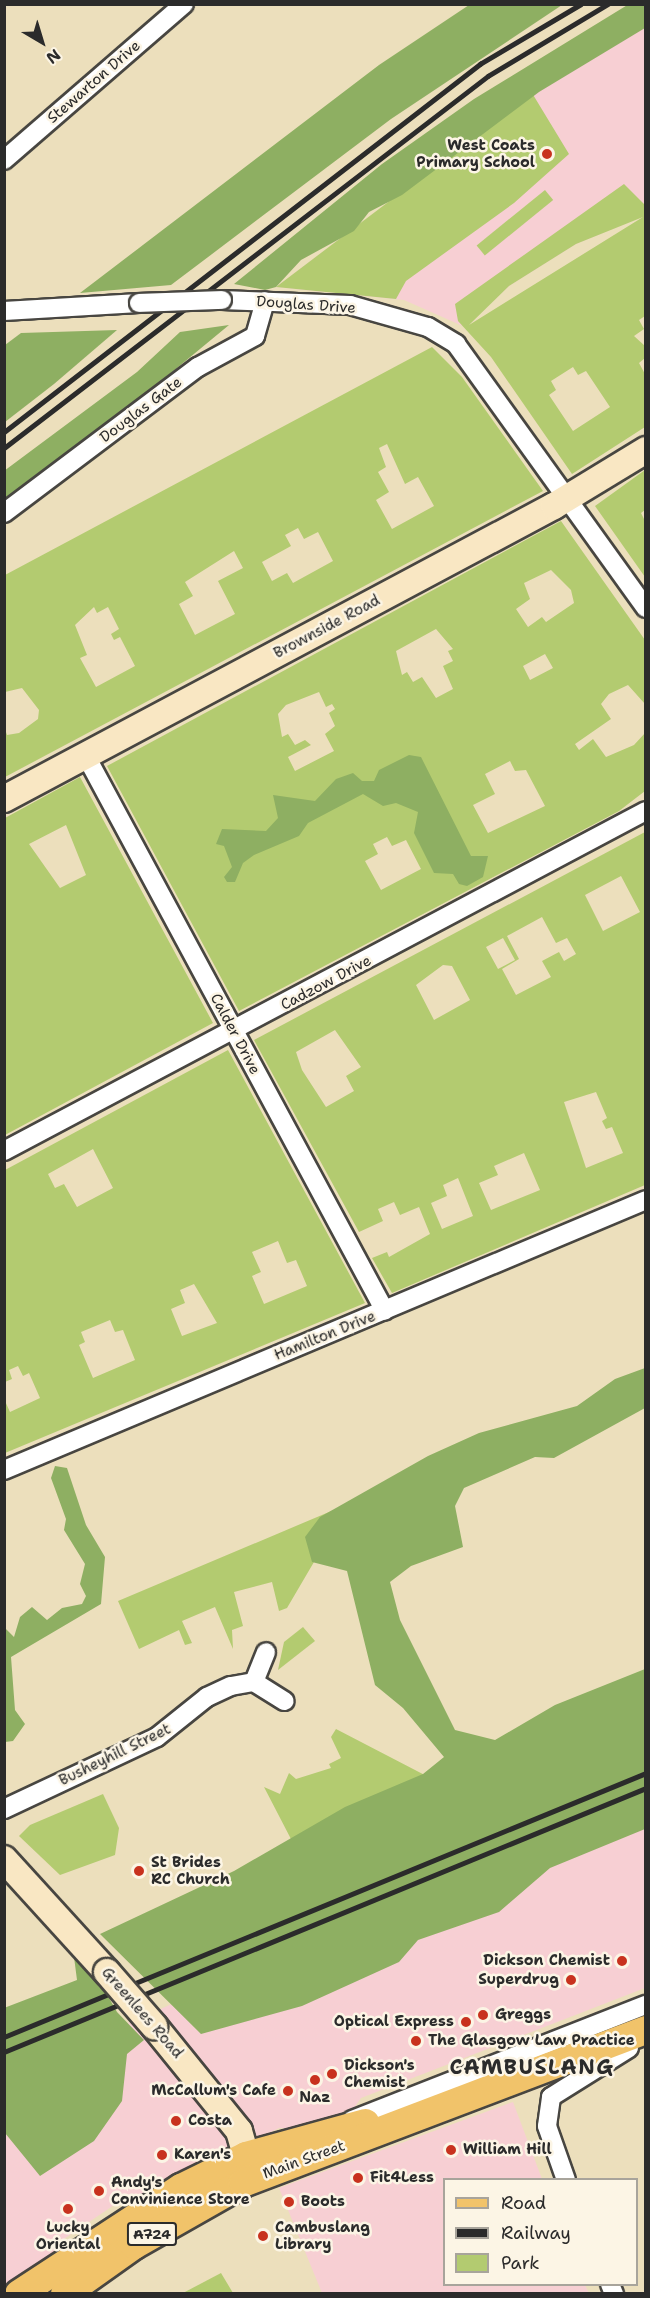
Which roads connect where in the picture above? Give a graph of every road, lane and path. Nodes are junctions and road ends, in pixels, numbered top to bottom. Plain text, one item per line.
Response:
1 (184, 4) edge
2 (4, 160) edge
3 (265, 301) junction
4 (4, 311) edge
5 (645, 450) edge
6 (568, 499) junction
7 (4, 513) edge
8 (645, 608) edge
9 (86, 756) junction
10 (4, 799) edge
11 (645, 811) edge
12 (234, 1032) junction
13 (4, 1150) edge
14 (645, 1200) edge
15 (385, 1311) junction
16 (4, 1470) edge
17 (266, 1652) dead end
18 (254, 1682) junction
19 (284, 1701) dead end
20 (4, 1809) edge
21 (4, 1859) edge
22 (645, 2006) edge
23 (645, 2030) edge
24 (645, 2037) edge
25 (426, 2115) junction
26 (340, 2127) junction
27 (244, 2169) junction
28 (565, 2178) edge
29 (19, 2294) edge
30 (65, 2294) edge

1 - 2 street, Stewarton Drive
3 - 4 street, Douglas Drive, bridge
3 - 6 street, Douglas Drive
3 - 7 street, Douglas Gate
5 - 6 street, Brownside Road
6 - 8 street, Douglas Drive
6 - 9 street, Brownside Road
9 - 10 street, Brownside Road
9 - 12 street, Calder Drive
11 - 12 street, Cadzow Drive
12 - 13 street, Cadzow Drive
12 - 15 street, Calder Drive
14 - 15 street, Hamilton Drive
15 - 16 street, Hamilton Drive
17 - 18 street
18 - 19 street
18 - 20 street, Busheyhill Street
21 - 27 street, Greenlees Road, bridge
22 - 26 street, Main Street
23 - 25 main road, Main Street / A724
24 - 28 street
25 - 26 main road, Main Street / A724
25 - 27 main road, Main Street / A724
26 - 27 main road, Main Street / A724
27 - 29 main road, Main Street / A724
27 - 30 main road, Main Street / A724

